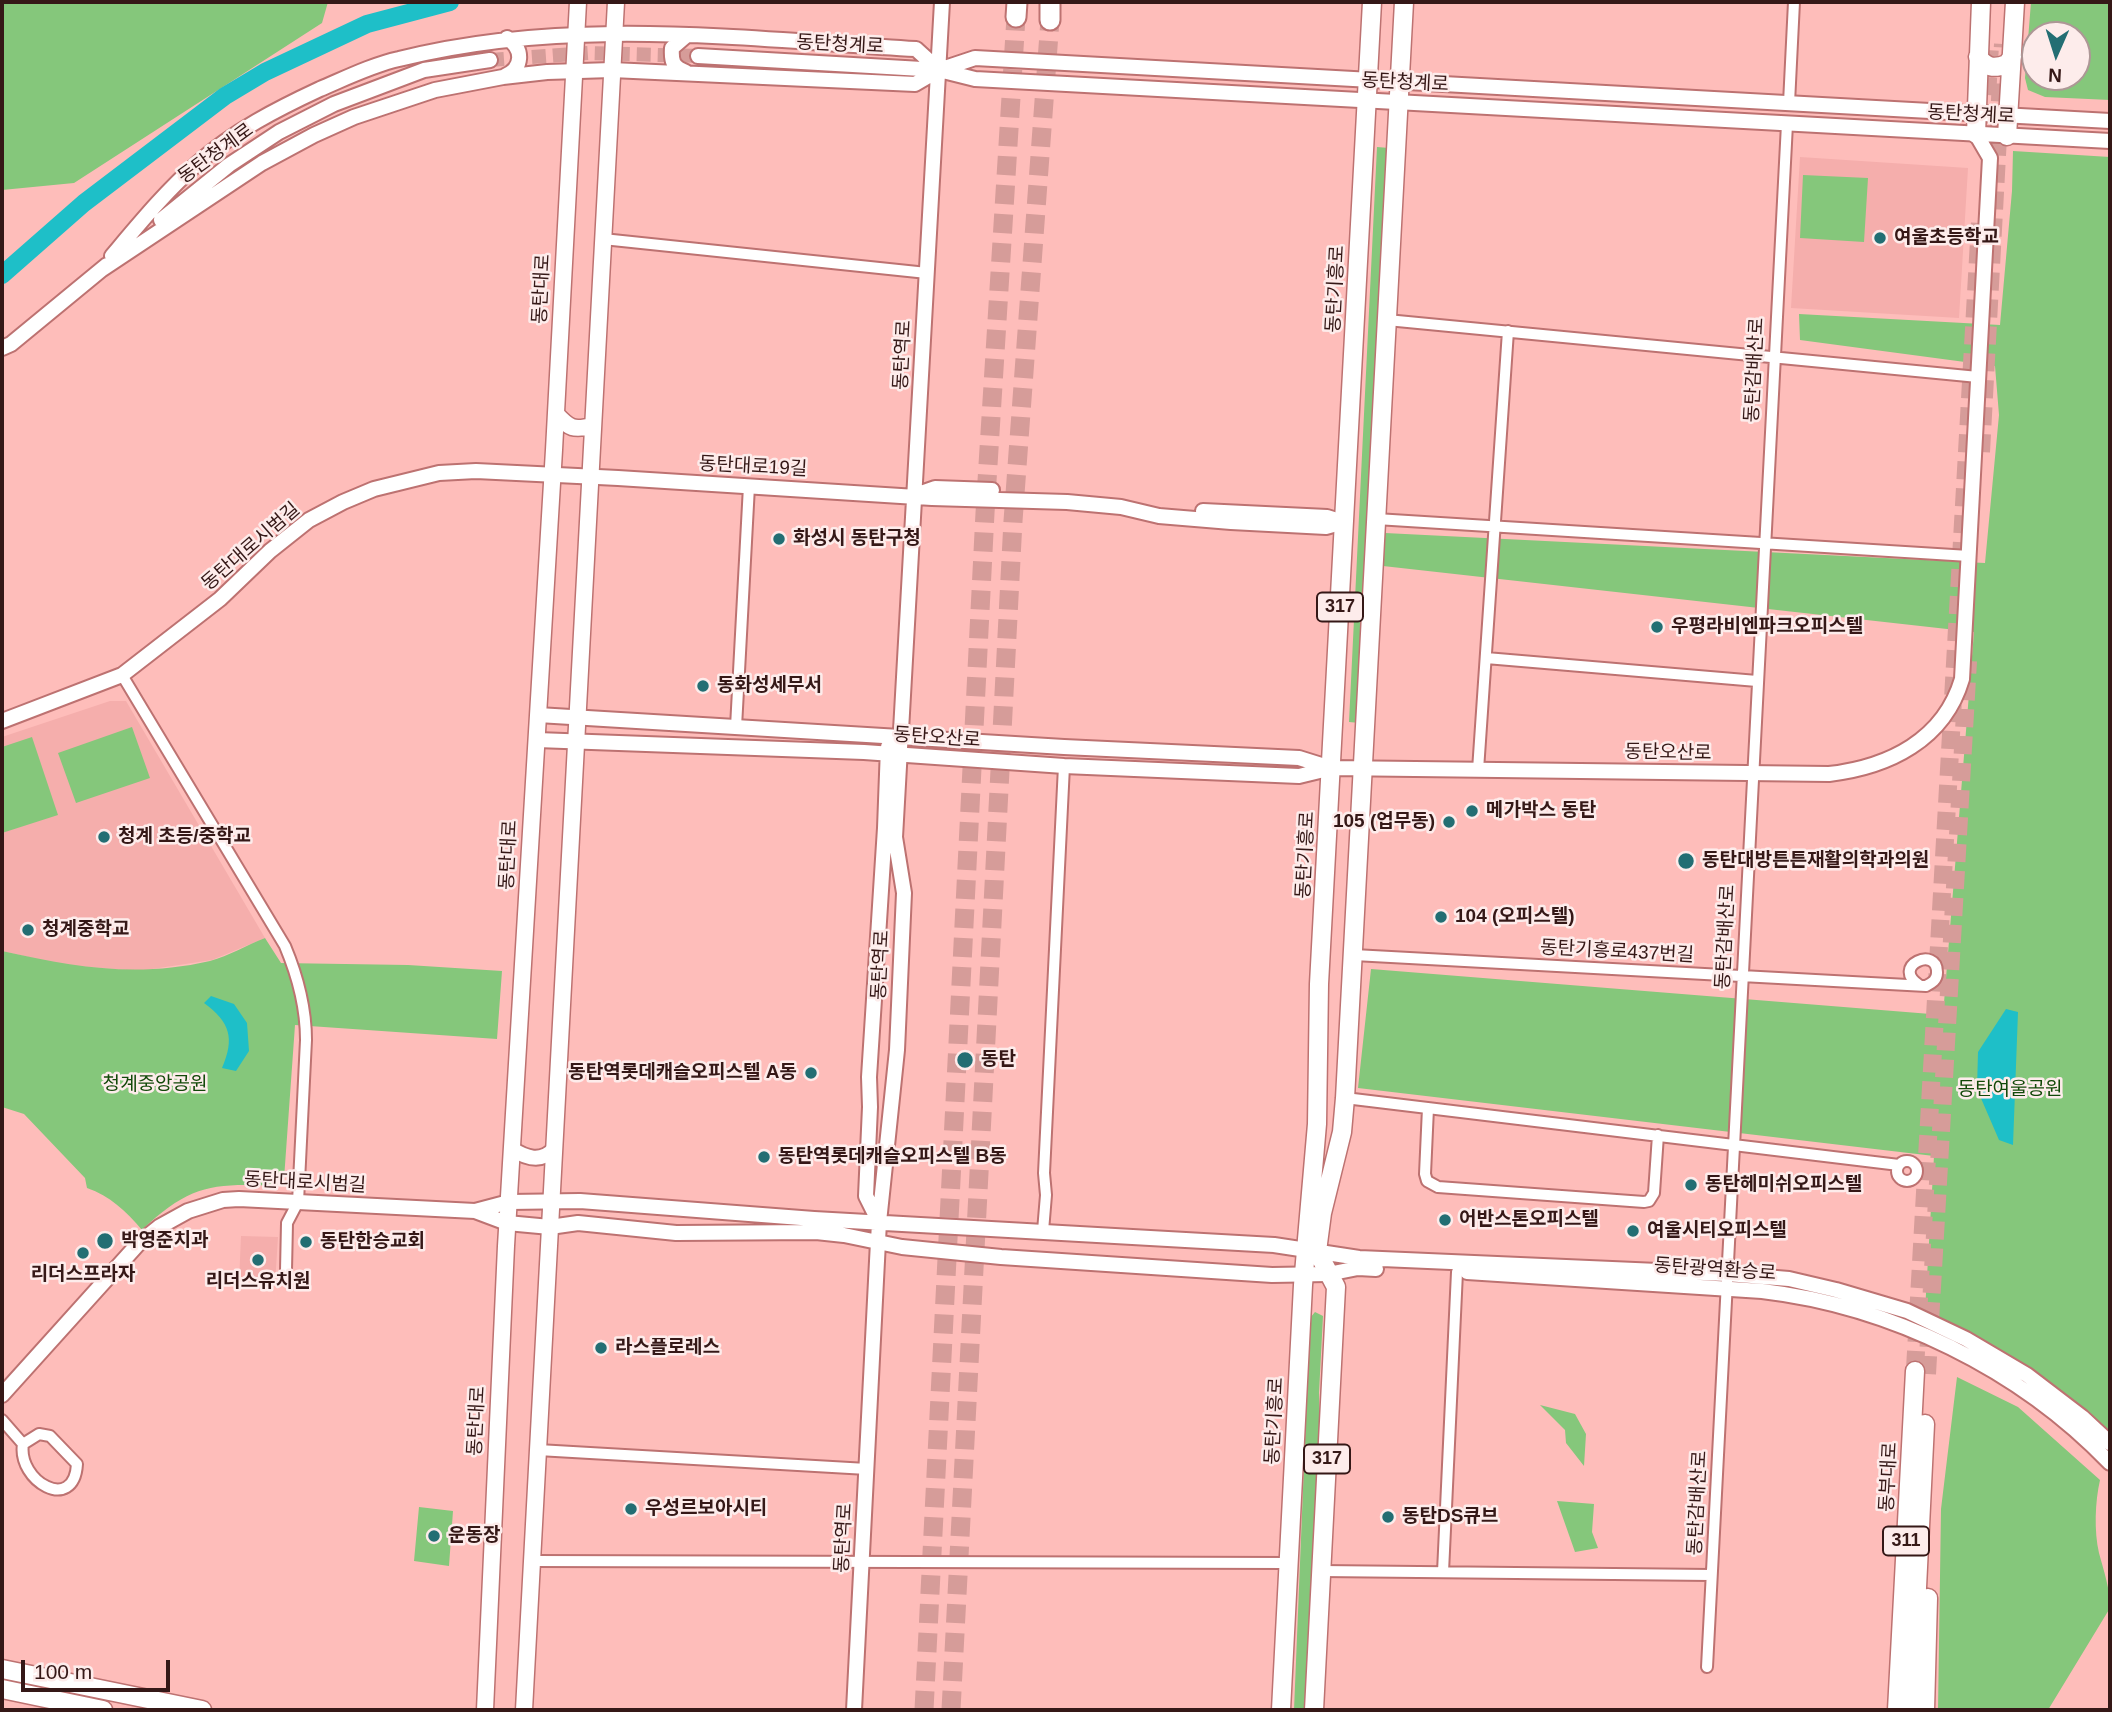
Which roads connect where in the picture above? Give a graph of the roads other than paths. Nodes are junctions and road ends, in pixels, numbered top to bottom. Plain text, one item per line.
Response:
1 (578, 2) edge
2 (616, 2) edge
3 (942, 2) edge
4 (1404, 2) edge
5 (1794, 2) edge
6 (1981, 2) edge
7 (1992, 2) edge
8 (2006, 2) edge
9 (2015, 2) edge
10 (1372, 11) edge
11 (1403, 22) junction
12 (614, 33) junction
13 (576, 34) junction
14 (686, 36) junction
15 (507, 38) junction
16 (1996, 51) junction
17 (698, 56) tunnel mouth
18 (490, 60) tunnel mouth
19 (939, 69) junction
20 (612, 70) junction
21 (574, 71) junction
22 (687, 73) junction
23 (503, 77) junction
24 (1368, 80) junction
25 (1400, 82) junction
26 (1367, 101) junction
27 (1399, 102) junction
28 (1789, 103) junction
29 (1977, 113) junction
30 (2008, 115) junction
31 (2110, 121) edge
32 (1787, 124) junction
33 (1976, 134) junction
34 (2007, 136) junction
35 (2110, 141) edge
36 (1990, 158) junction
37 (603, 239) junction
38 (101, 270) junction
39 (927, 273) junction
40 (1387, 320) junction
41 (1508, 331) junction
42 (2, 348) edge
43 (1774, 357) junction
44 (1978, 377) junction
45 (556, 414) junction
46 (593, 426) junction
47 (553, 475) junction
48 (590, 477) junction
49 (750, 486) junction
50 (914, 495) junction
51 (1376, 519) junction
52 (1345, 522) junction
53 (1495, 528) junction
54 (1764, 543) junction
55 (1969, 556) junction
56 (1486, 658) junction
57 (122, 675) junction
58 (1756, 681) junction
59 (538, 715) junction
60 (578, 717) junction
61 (632, 720) junction
62 (2, 721) edge
63 (736, 727) junction
64 (895, 735) junction
65 (537, 740) junction
66 (576, 741) junction
67 (629, 744) junction
68 (893, 755) junction
69 (1064, 766) junction
70 (1332, 768) junction
71 (1364, 768) junction
72 (1478, 770) junction
73 (1752, 773) junction
74 (1354, 955) junction
75 (1910, 975) junction
76 (1742, 977) junction
77 (1877, 984) junction
78 (1919, 985) junction
79 (1345, 1098) junction
80 (1428, 1108) junction
81 (1658, 1135) junction
82 (869, 1140) junction
83 (887, 1140) junction
84 (1733, 1144) junction
85 (512, 1149) junction
86 (554, 1149) junction
87 (1899, 1165) dead end
88 (552, 1201) junction
89 (298, 1202) junction
90 (509, 1202) junction
91 (475, 1211) junction
92 (879, 1222) junction
93 (507, 1223) junction
94 (815, 1226) junction
95 (550, 1227) junction
96 (1043, 1231) junction
97 (878, 1242) junction
98 (1312, 1250) junction
99 (285, 1270) dead end
100 (1457, 1272) junction
101 (1328, 1274) junction
102 (1304, 1275) junction
103 (1726, 1281) junction
104 (1303, 1314) junction
105 (1335, 1320) junction
106 (2, 1395) edge
107 (1925, 1414) junction
108 (2, 1420) edge
109 (23, 1444) junction
110 (2110, 1444) edge
111 (538, 1450) junction
112 (2110, 1463) edge
113 (867, 1469) junction
114 (533, 1561) junction
115 (862, 1562) junction
116 (1288, 1563) junction
117 (1321, 1571) junction
118 (1443, 1572) junction
119 (1711, 1574) junction
120 (1707, 1667) dead end
121 (2, 1669) edge
122 (2, 1689) edge
123 (1890, 1709) edge
124 (103, 1710) edge
125 (202, 1710) edge
126 (485, 1710) edge
127 (524, 1710) edge
128 (854, 1710) edge
129 (1281, 1710) edge
130 (1314, 1710) edge
131 (1911, 1710) edge
132 (1925, 1710) edge

1 - 13 main road, 동탄대로
2 - 12 main road
3 - 19 street, 동탄역로
4 - 11 main road, 동탄기흥로 / 317
5 - 28 street
6 - 16 main road
7 - 16 main road
8 - 16 main road
9 - 16 main road
10 - 11 main road
10 - 24 main road, 동탄기흥로 / 317
11 - 25 main road, 동탄기흥로 / 317
12 - 13 street
12 - 14 street
12 - 20 main road
13 - 15 street
13 - 21 main road, 동탄대로
14 - 19 street
14 - 22 street
15 - 23 street
15 - 38 street
16 - 29 main road
16 - 30 main road
17 - 19 street, 동탄청계로
18 - 38 street, 동탄청계로
19 - 22 street
19 - 24 street, 동탄청계로
19 - 26 street, 동탄청계로
19 - 39 street, 동탄역로
20 - 21 street
20 - 22 street
20 - 37 main road
21 - 23 street
21 - 45 main road, 동탄대로
23 - 38 street
24 - 25 street, 동탄청계로
24 - 26 main road, 동탄기흥로 / 317
25 - 27 main road, 동탄기흥로 / 317
25 - 28 street, 동탄청계로
26 - 27 street, 동탄청계로
26 - 52 main road, 동탄기흥로 / 317
27 - 32 street, 동탄청계로
27 - 40 main road, 동탄기흥로 / 317
28 - 29 street, 동탄청계로
29 - 30 street, 동탄청계로
29 - 33 main road
30 - 31 street, 동탄청계로
30 - 34 main road
32 - 33 street, 동탄청계로
32 - 43 street, 동탄감배산로
33 - 34 street, 동탄청계로
33 - 36 street
34 - 35 street, 동탄청계로
34 - 36 street
36 - 44 street
37 - 39 street
37 - 46 main road
38 - 42 street, 동탄청계로
39 - 50 street, 동탄역로
40 - 41 street
40 - 51 main road, 동탄기흥로 / 317
41 - 43 street
41 - 53 street
43 - 44 street
43 - 54 street, 동탄감배산로
44 - 55 street
45 - 46 main road
45 - 47 main road, 동탄대로
46 - 48 main road
47 - 48 street, 동탄대로시범길
47 - 57 street, 동탄대로시범길
47 - 59 main road, 동탄대로
48 - 49 street, 동탄대로19길
48 - 60 main road
49 - 50 street, 동탄대로19길
49 - 63 street
50 - 52 street, 동탄대로19길
50 - 64 street, 동탄역로
51 - 53 street
51 - 71 main road, 동탄기흥로 / 317
52 - 70 main road, 동탄기흥로 / 317
53 - 54 street
53 - 56 street
54 - 55 street
54 - 58 street, 동탄감배산로
55 - 73 street, 동탄오산로
56 - 58 street
56 - 72 street
57 - 62 street, 동탄대로시범길
57 - 89 street
58 - 73 street, 동탄감배산로
59 - 60 street, 동탄오산로
59 - 65 main road, 동탄대로
60 - 61 street, 동탄오산로
60 - 66 main road
61 - 63 street, 동탄오산로
61 - 67 street
63 - 64 street, 동탄오산로
64 - 68 street, 동탄역로
64 - 70 street, 동탄오산로
65 - 66 street, 동탄오산로
65 - 85 main road, 동탄대로
66 - 67 street, 동탄오산로
66 - 86 main road
67 - 68 street, 동탄오산로
68 - 69 street, 동탄오산로
68 - 82 street, 동탄역로
68 - 83 street, 동탄역로
69 - 70 street, 동탄오산로
69 - 96 street
70 - 71 street, 동탄오산로
70 - 98 main road, 동탄기흥로 / 317
71 - 72 street, 동탄오산로
71 - 74 main road, 동탄기흥로 / 317
72 - 73 street, 동탄오산로
73 - 76 street, 동탄감배산로
74 - 76 street, 동탄기흥로437번길
74 - 79 main road, 동탄기흥로 / 317
75 - 77 street
75 - 78 street
75 - 78 street
76 - 77 street, 동탄기흥로437번길
76 - 84 street, 동탄감배산로
77 - 78 street, 동탄기흥로437번길
79 - 80 street
79 - 98 main road, 동탄기흥로 / 317
80 - 81 street
80 - 81 street
81 - 84 street
82 - 83 street
82 - 92 street, 동탄역로
83 - 92 street, 동탄역로
84 - 87 street
84 - 103 street, 동탄감배산로
85 - 86 street
85 - 90 main road, 동탄대로
86 - 88 main road
88 - 90 street, 동탄대로시범길
88 - 94 street, 동탄대로시범길
88 - 95 main road
89 - 91 street, 동탄대로시범길
89 - 99 street
89 - 106 street, 동탄대로시범길
90 - 91 street, 동탄대로시범길
90 - 93 main road, 동탄대로
91 - 93 street, 동탄대로시범길
92 - 94 street
92 - 96 street
92 - 97 street, 동탄역로
93 - 95 street
93 - 126 main road, 동탄대로
94 - 95 street
94 - 97 street
95 - 111 main road
96 - 98 street, 동탄광역환승로
97 - 102 street, 동탄광역환승로
97 - 113 street, 동탄역로
98 - 101 main road, 317
98 - 102 main road, 동탄기흥로 / 317
98 - 103 street, 동탄광역환승로
100 - 101 street, 동탄광역환승로
100 - 103 street, 동탄광역환승로
100 - 118 street
101 - 102 street, 동탄광역환승로
101 - 105 main road, 317
102 - 104 main road, 동탄기흥로 / 317
103 - 110 street, 동탄광역환승로
103 - 112 street, 동탄광역환승로
103 - 119 street, 동탄감배산로
104 - 105 main road
104 - 116 main road, 동탄기흥로 / 317
105 - 117 main road, 317
107 - 123 main road, 동부대로 / 311
107 - 131 main road, 동부대로 / 311
107 - 132 main road
108 - 109 street
109 - 109 street
111 - 113 street
111 - 114 main road
113 - 115 street, 동탄역로
114 - 115 street
114 - 127 main road
115 - 116 street
115 - 128 street, 동탄역로
116 - 129 main road, 동탄기흥로 / 317
117 - 118 street
117 - 130 main road, 317
118 - 119 street
119 - 120 street, 동탄감배산로
121 - 125 main road
122 - 124 main road

